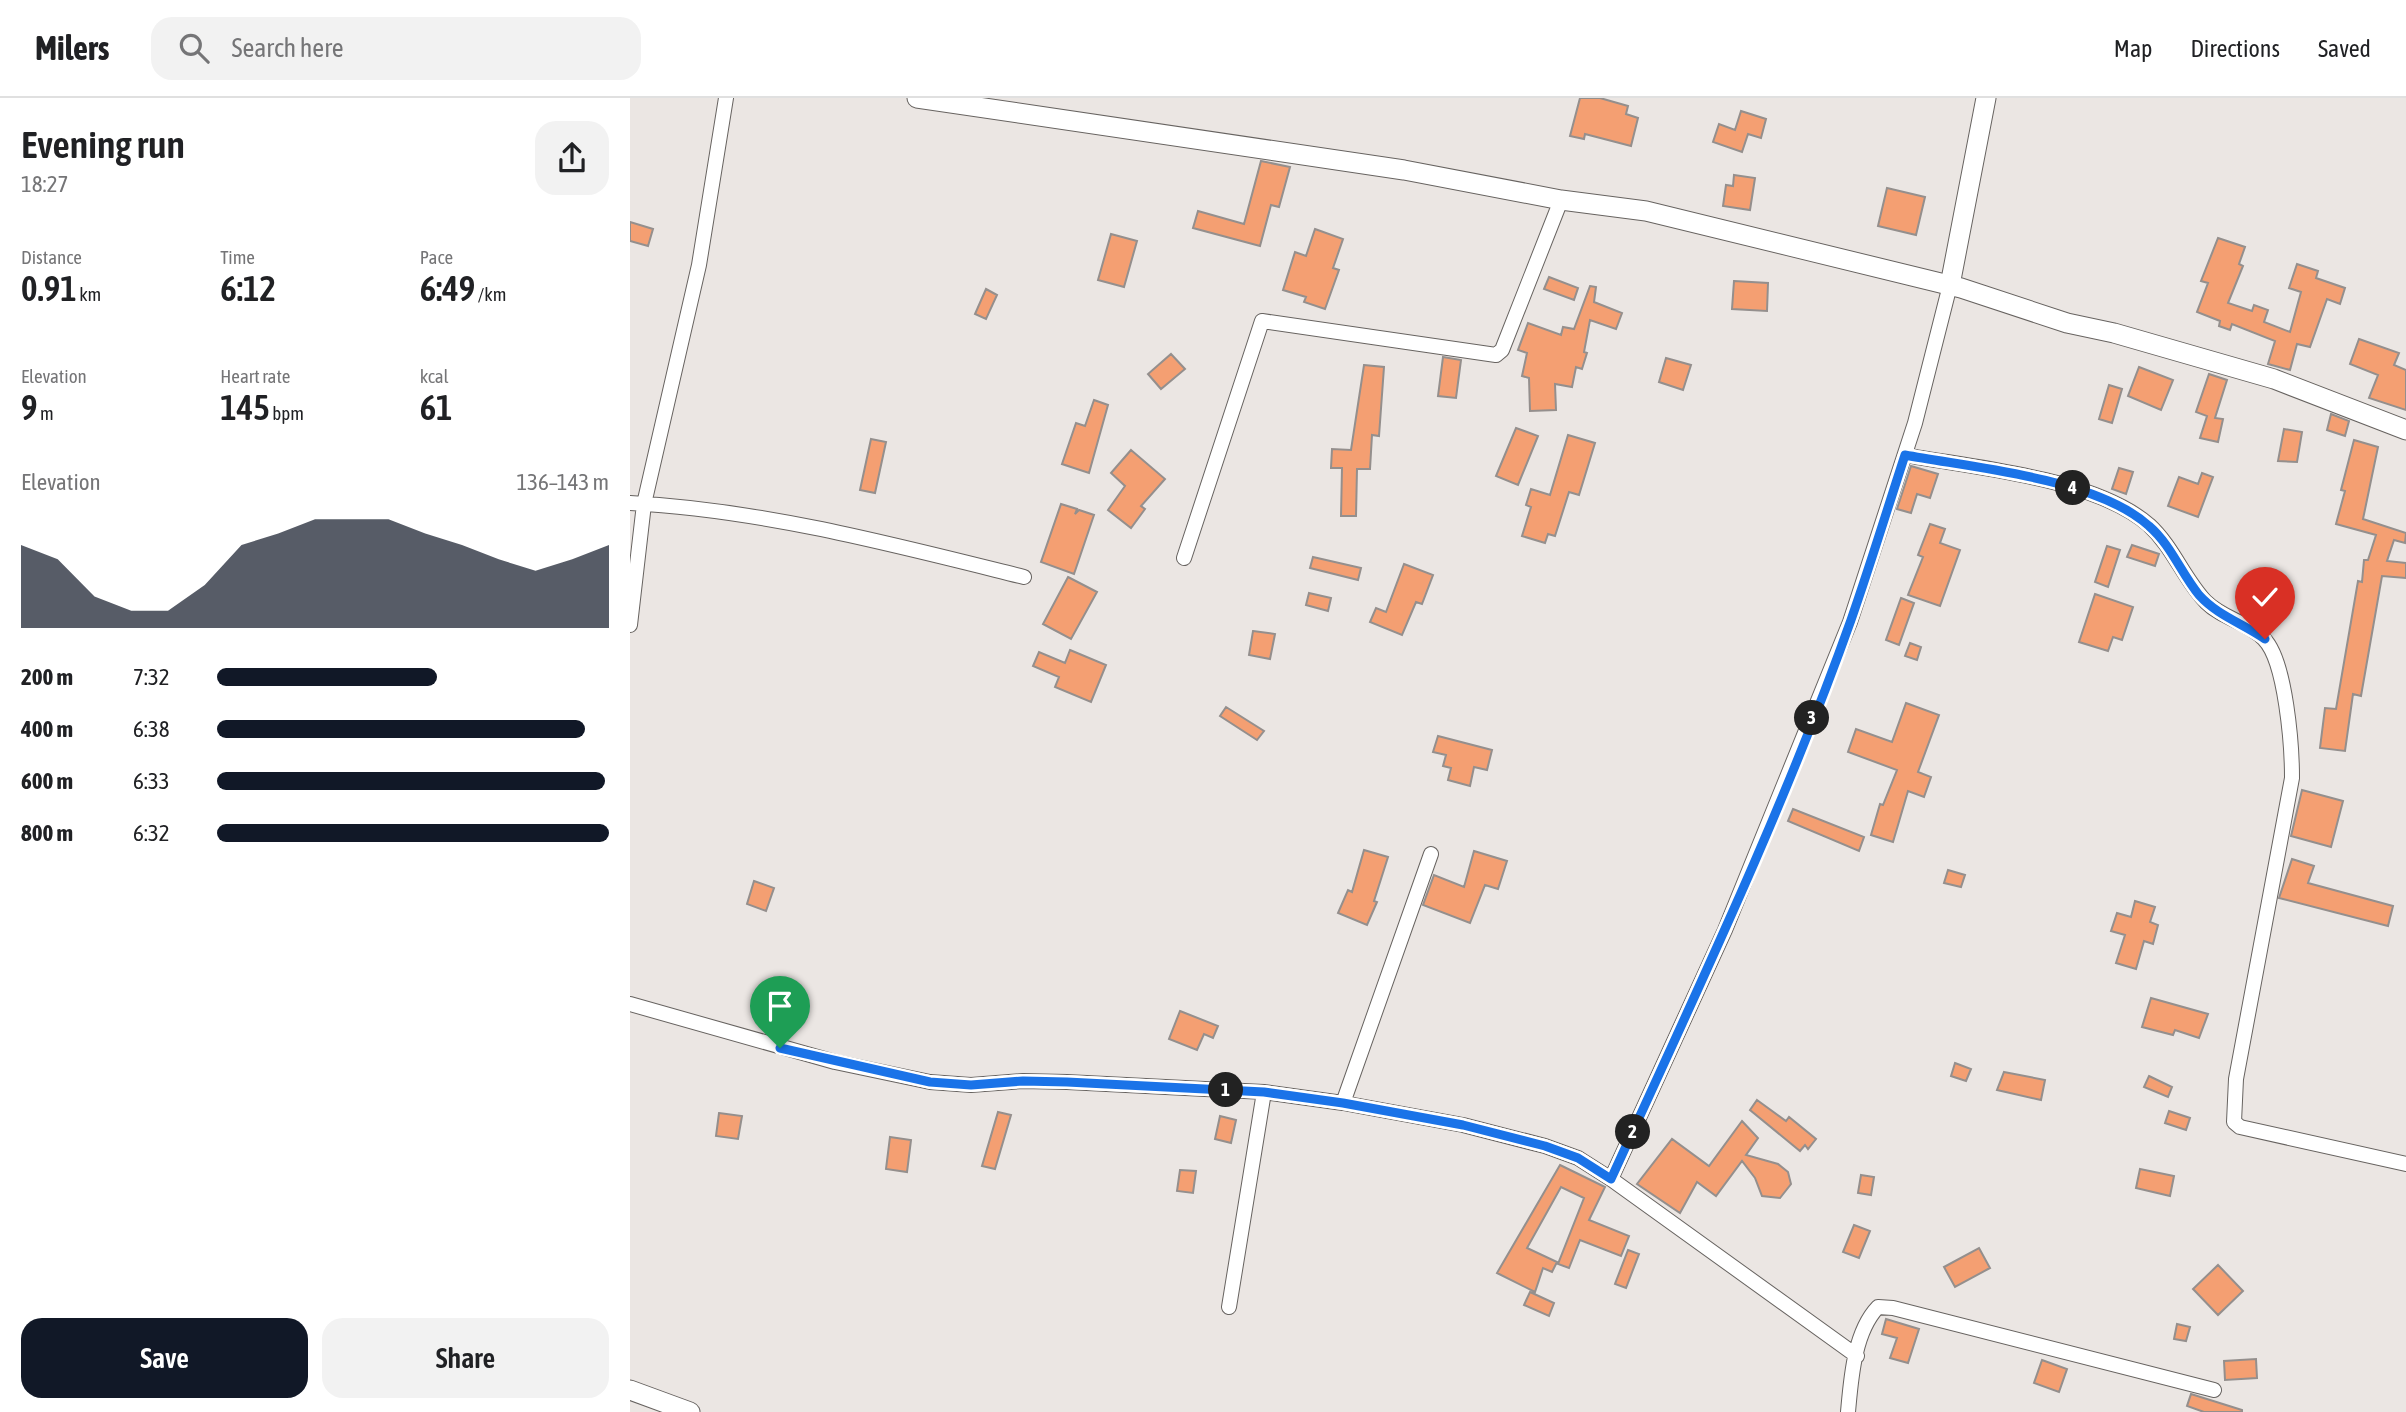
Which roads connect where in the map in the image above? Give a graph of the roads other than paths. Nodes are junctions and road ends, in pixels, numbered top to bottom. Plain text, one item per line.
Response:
1 (726, 98) edge
2 (917, 98) edge
3 (1986, 98) edge
4 (1561, 200) junction
5 (1950, 285) junction
6 (2406, 430) edge
7 (1905, 455) junction
8 (637, 503) edge
9 (1184, 558) dead end
10 (1024, 577) dead end
11 (630, 625) edge
12 (1431, 854) dead end
13 (630, 1004) edge
14 (1264, 1092) junction
15 (1343, 1103) junction
16 (2406, 1164) edge
17 (1611, 1179) junction
18 (1229, 1307) dead end
19 (1857, 1356) junction
20 (630, 1390) edge
21 (2214, 1390) dead end
22 (690, 1412) edge
23 (1848, 1412) edge

1 - 8 street
2 - 4 street
3 - 5 street
4 - 5 street
4 - 9 street
5 - 6 street
5 - 7 street
7 - 16 street
7 - 17 street
8 - 10 street
8 - 11 street
12 - 15 street
13 - 14 street
14 - 15 street
14 - 18 street
15 - 17 street
17 - 19 street
19 - 21 street
19 - 23 street
20 - 22 street

